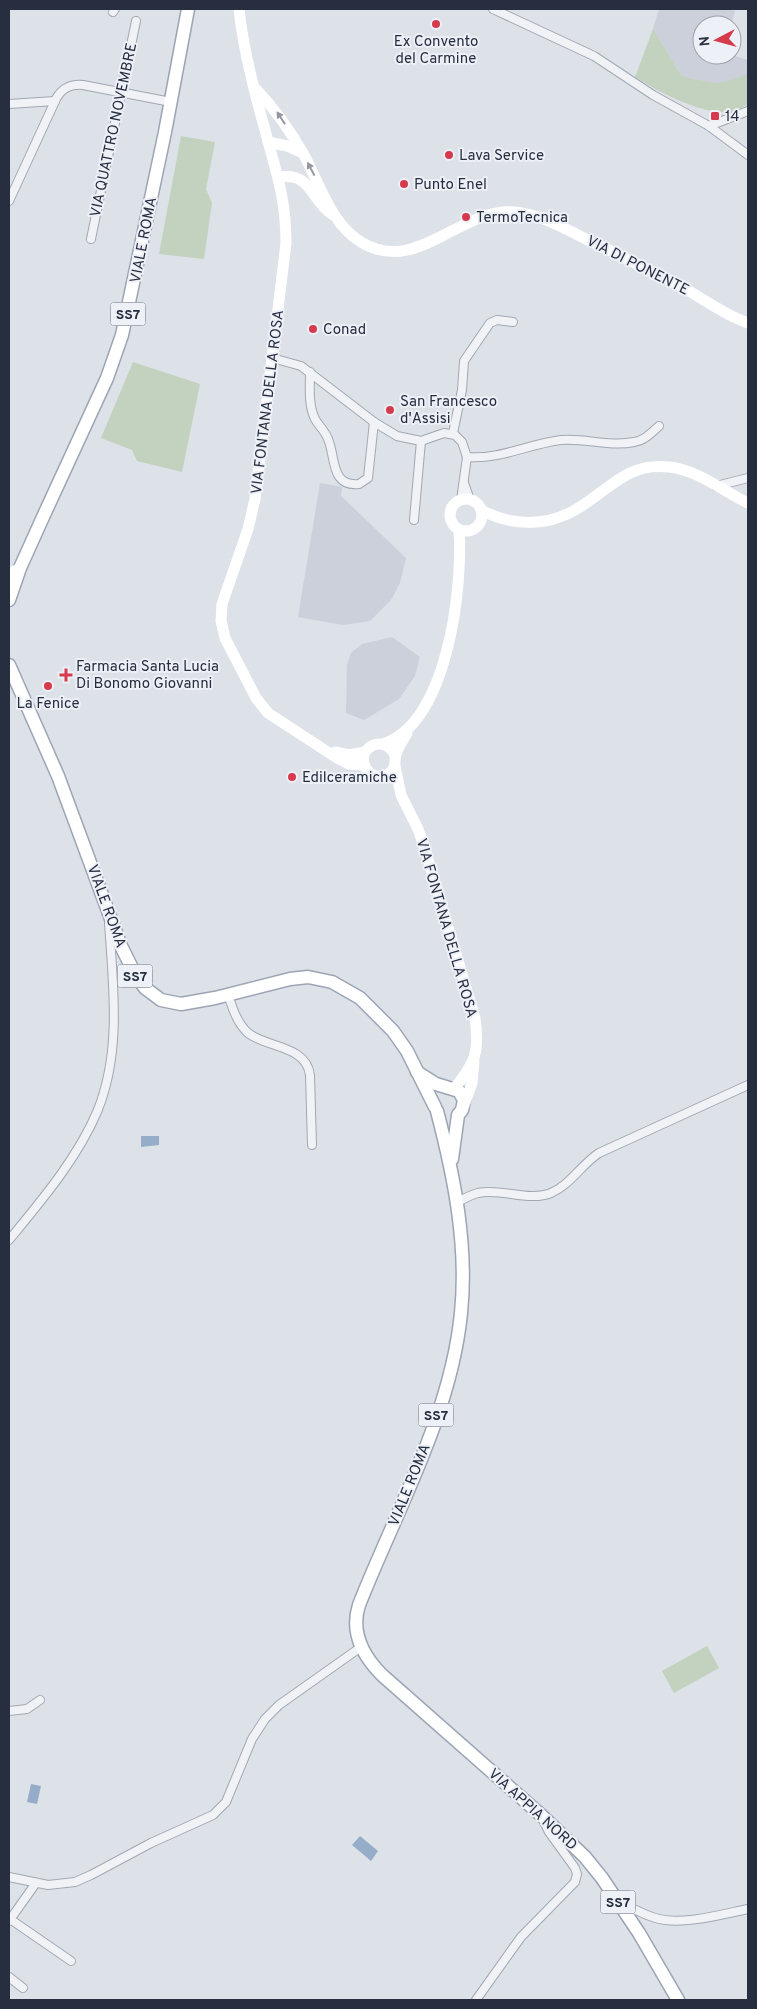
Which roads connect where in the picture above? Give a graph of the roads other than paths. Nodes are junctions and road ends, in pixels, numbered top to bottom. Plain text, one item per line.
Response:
1 (188, 9) edge
2 (239, 9) edge
3 (493, 9) edge
4 (136, 21) dead end
5 (253, 87) junction
6 (121, 91) junction
7 (55, 101) junction
8 (171, 102) junction
9 (9, 104) edge
10 (748, 111) edge
11 (729, 120) junction
12 (710, 126) junction
13 (718, 132) junction
14 (268, 142) junction
15 (303, 153) junction
16 (748, 155) edge
17 (279, 177) junction
18 (9, 201) edge
19 (336, 216) junction
20 (91, 239) dead end
21 (513, 322) dead end
22 (748, 323) edge
23 (272, 358) junction
24 (310, 372) junction
25 (374, 422) junction
26 (660, 426) dead end
27 (453, 433) junction
28 (422, 441) junction
29 (466, 457) junction
30 (748, 478) edge
31 (716, 486) junction
32 (466, 500) junction
33 (748, 503) edge
34 (481, 510) junction
35 (414, 520) dead end
36 (515, 522) junction
37 (469, 529) junction
38 (20, 568) junction
39 (9, 574) edge
40 (9, 600) edge
41 (9, 665) edge
42 (409, 729) junction
43 (384, 744) junction
44 (326, 750) junction
45 (364, 752) junction
46 (395, 760) junction
47 (363, 765) junction
48 (373, 776) junction
49 (400, 795) junction
50 (108, 911) junction
51 (228, 995) junction
52 (474, 1060) junction
53 (415, 1070) junction
54 (748, 1085) edge
55 (452, 1088) junction
56 (436, 1109) junction
57 (461, 1110) junction
58 (312, 1145) dead end
59 (452, 1175) junction
60 (456, 1203) junction
61 (9, 1240) edge
62 (360, 1645) junction
63 (40, 1700) dead end
64 (9, 1711) edge
65 (542, 1816) junction
66 (9, 1877) edge
67 (36, 1883) junction
68 (618, 1902) junction
69 (748, 1909) edge
70 (10, 1920) edge
71 (72, 1962) dead end
72 (9, 1977) edge
73 (22, 1988) dead end
74 (476, 2000) edge
75 (678, 2000) edge

1 - 8 main road, VIALE ROMA / SS7
2 - 5 main road, VIA FONTANA DELLA ROSA
3 - 12 street
4 - 6 street, VIA QUATTRO NOVEMBRE
5 - 14 main road, VIA FONTANA DELLA ROSA
15 -> 5 main road, VIA DI PONENTE
6 - 7 street
6 - 8 street
6 - 20 street, VIA QUATTRO NOVEMBRE
7 - 9 street
7 - 18 street
8 - 38 main road, VIALE ROMA / SS7
10 - 11 street
11 - 12 street
11 - 13 street
12 - 13 street
13 - 16 street
14 - 15 main road
14 - 17 main road, VIA FONTANA DELLA ROSA
19 -> 15 main road, VIA DI PONENTE
17 - 19 main road, VIA DI PONENTE
17 - 23 main road, VIA FONTANA DELLA ROSA
19 - 22 main road, VIA DI PONENTE
21 - 27 street
23 - 24 street
23 - 44 main road, VIA FONTANA DELLA ROSA
24 - 25 street
24 - 25 street
25 - 28 street
26 - 29 street
27 - 28 street
27 - 29 street
28 - 35 street
29 - 32 street
30 - 31 street
31 - 33 main road
31 - 36 main road
32 - 34 main road
32 - 37 main road
34 - 36 main road
34 - 37 main road
36 - 37 main road
37 - 42 main road
38 - 39 main road
38 - 40 main road, VIALE ROMA / SS7
41 - 50 main road, VIALE ROMA / SS7
42 - 43 main road
42 - 46 main road
43 - 45 main road
43 - 46 main road
44 - 45 main road, VIA FONTANA DELLA ROSA
44 - 47 main road, VIA FONTANA DELLA ROSA
45 - 47 main road
46 - 48 main road
46 - 49 main road, VIA FONTANA DELLA ROSA
47 - 48 main road
48 - 49 main road, VIA FONTANA DELLA ROSA
49 - 52 main road, VIA FONTANA DELLA ROSA
50 - 51 main road, VIALE ROMA / SS7
50 - 61 street
51 - 53 main road, VIALE ROMA / SS7
51 - 58 street
52 - 55 main road
52 - 57 main road, VIA FONTANA DELLA ROSA
53 - 55 main road
53 - 56 main road, VIALE ROMA
54 - 60 street
55 - 56 main road
55 - 57 main road
56 - 57 main road
56 - 59 main road, VIALE ROMA
57 - 59 main road, VIALE ROMA / SS7
59 - 60 main road, VIALE ROMA / SS7
60 - 62 main road, VIALE ROMA / SS7
62 - 65 main road, VIA APPIA NORD / SS7
62 - 67 street
63 - 64 street
65 - 68 main road, VIA APPIA NORD / SS7
65 - 74 street
66 - 67 street
67 - 70 street
68 - 69 street
68 - 75 main road, VIA APPIA NORD / SS7
70 - 71 street
72 - 73 street

